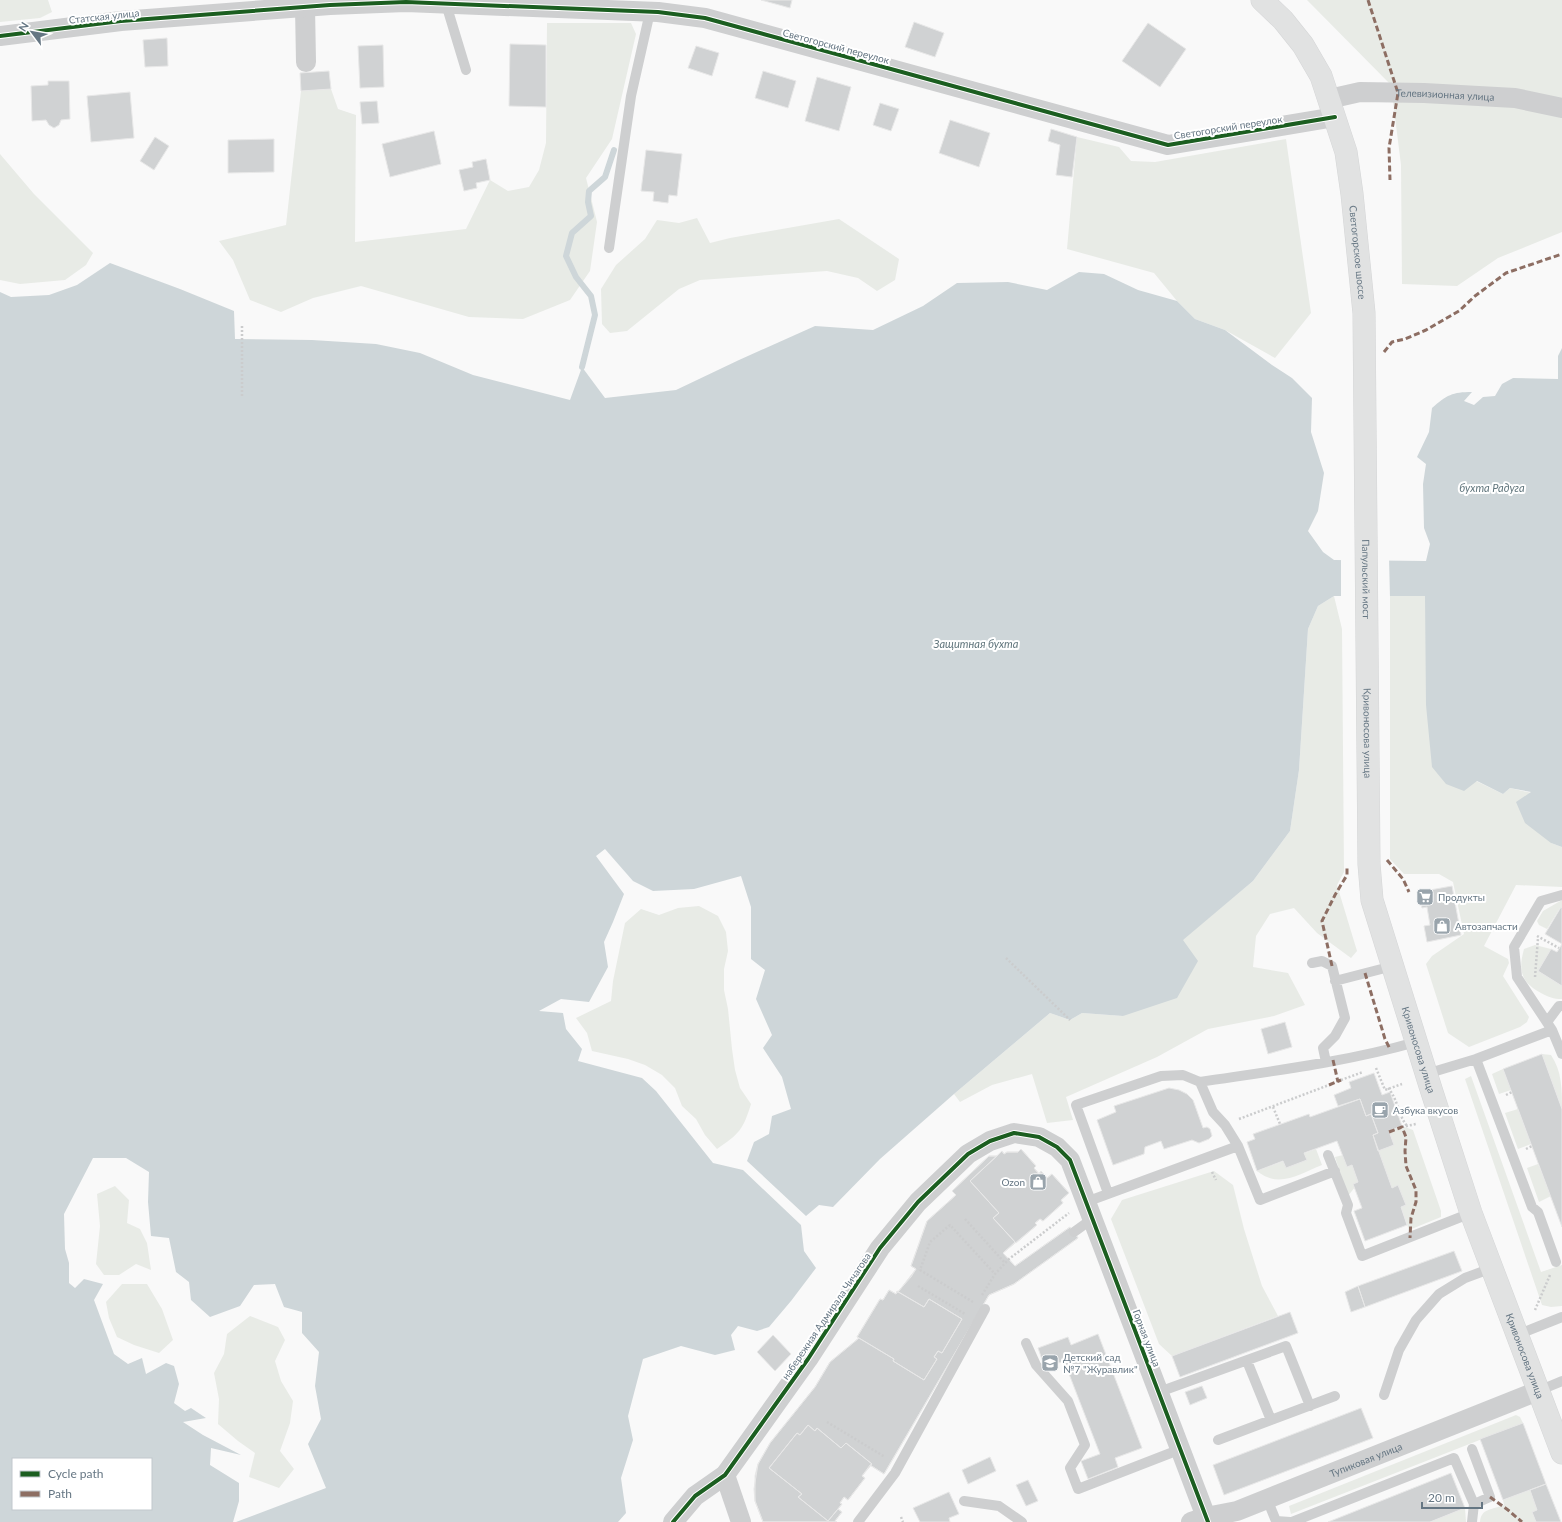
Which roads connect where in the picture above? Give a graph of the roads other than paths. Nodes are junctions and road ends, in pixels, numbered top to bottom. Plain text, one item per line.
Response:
1 (1262, 0) edge
2 (406, 1) edge
3 (329, 2) edge
4 (446, 4) junction
5 (305, 7) junction
6 (656, 8) edge
7 (0, 36) edge
8 (306, 62) dead end
9 (466, 70) dead end
10 (1332, 108) junction
11 (1562, 108) edge
12 (609, 248) dead end
13 (1366, 530) joint
14 (1366, 629) joint
15 (1562, 895) edge
16 (1312, 963) dead end
17 (1393, 966) junction
18 (1336, 981) junction
19 (1562, 1006) edge
20 (1550, 1026) junction
21 (1416, 1042) junction
22 (1562, 1054) edge
23 (1476, 1059) junction
24 (1326, 1062) junction
25 (1426, 1074) junction
26 (1200, 1082) junction
27 (1238, 1146) junction
28 (1328, 1155) dead end
29 (1070, 1160) joint
30 (1335, 1171) junction
31 (1108, 1193) junction
32 (1089, 1210) junction
33 (1471, 1213) junction
34 (1074, 1232) dead end
35 (1556, 1262) dead end
36 (1492, 1268) junction
37 (981, 1307) road end
38 (1562, 1317) edge
39 (1517, 1335) junction
40 (1026, 1343) dead end
41 (1247, 1361) junction
42 (1562, 1381) edge
43 (1538, 1391) junction
44 (1159, 1392) junction
45 (1384, 1395) dead end
46 (1335, 1396) dead end
47 (1310, 1406) junction
48 (1271, 1420) junction
49 (1218, 1440) dead end
50 (1472, 1449) dead end
51 (1180, 1450) junction
52 (1562, 1453) edge
53 (725, 1475) junction
54 (1267, 1499) junction
55 (964, 1501) dead end
56 (1474, 1504) junction
57 (1202, 1520) edge
58 (673, 1522) edge
59 (741, 1522) edge
60 (858, 1522) edge
61 (1022, 1522) edge
62 (1291, 1522) edge
63 (1472, 1522) edge

1 - 10 main road, Светогорское шоссе
2 - 3 street, Светогорский переулок
2 - 4 street, Светогорский переулок
3 - 5 street, Статская улица
4 - 6 street, Светогорский переулок
4 - 9 lane
5 - 7 street, Статская улица
5 - 8 street
6 - 10 street, Светогорский переулок
6 - 12 lane
10 - 11 street, Телевизионная улица
10 - 13 main road, Светогорское шоссе
13 - 14 main road, Папульский мост
14 - 17 main road, Кривоносова улица
15 - 20 lane
16 - 18 lane
17 - 18 lane
17 - 21 main road, Кривоносова улица
18 - 24 lane
19 - 20 lane
20 - 22 lane
20 - 23 lane
21 - 24 lane
21 - 25 main road, Кривоносова улица
23 - 25 lane
23 - 35 lane
24 - 26 lane
25 - 33 main road, Кривоносова улица
26 - 27 lane
26 - 31 lane
27 - 30 lane
27 - 31 lane
28 - 30 lane
29 - 32 street, Горная улица
29 - 53 street, набережная Адмирала Чичагова
30 - 33 lane
31 - 32 lane
32 - 34 lane
32 - 44 street, Горная улица
33 - 36 main road, Кривоносова улица
36 - 39 main road, Кривоносова улица
36 - 45 lane
37 - 60 lane
38 - 39 lane
39 - 43 main road, Кривоносова улица
40 - 51 lane
41 - 44 lane
41 - 47 lane
41 - 48 lane
42 - 43 lane
43 - 52 main road, Кривоносова улица
43 - 54 street, Тупиковая улица
44 - 51 street, Горная улица
46 - 47 lane
47 - 48 lane
48 - 49 lane
50 - 56 lane
51 - 57 street, Горная улица
53 - 58 street, набережная Адмирала Чичагова
53 - 59 street
54 - 57 street, Тупиковая улица
54 - 62 lane
55 - 61 lane
56 - 62 lane
56 - 63 lane

